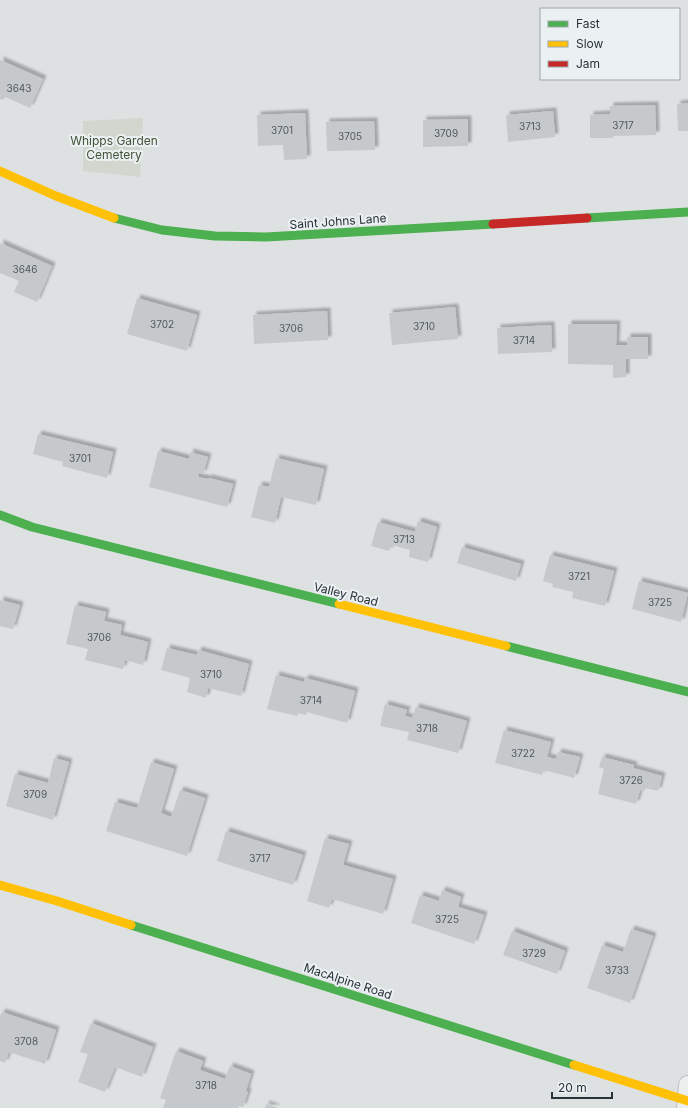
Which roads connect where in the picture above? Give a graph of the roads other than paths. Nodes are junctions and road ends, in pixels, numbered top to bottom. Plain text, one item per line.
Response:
1 (0, 171) edge
2 (688, 212) edge
3 (0, 515) edge
4 (688, 692) edge
5 (0, 885) edge
6 (688, 1099) edge

1 - 2 street, Saint Johns Lane
3 - 4 street, Valley Road
5 - 6 street, MacAlpine Road

